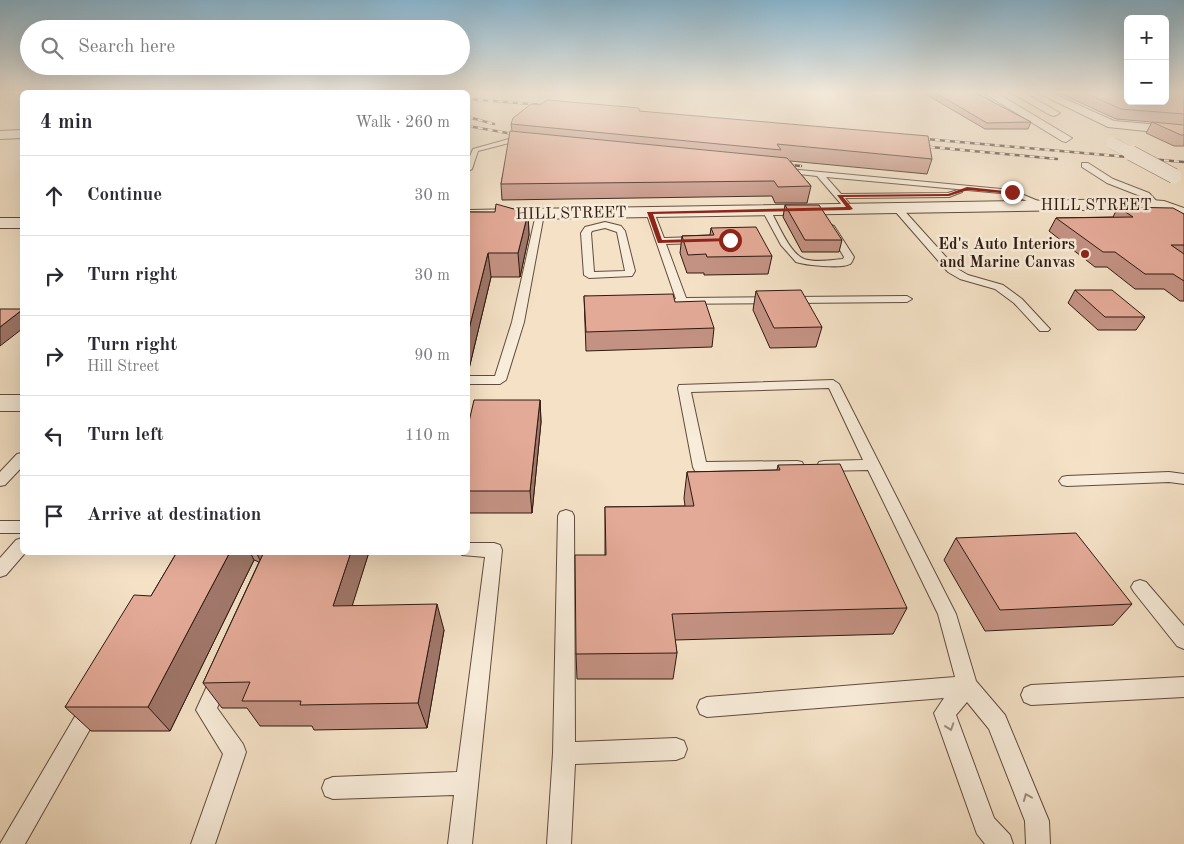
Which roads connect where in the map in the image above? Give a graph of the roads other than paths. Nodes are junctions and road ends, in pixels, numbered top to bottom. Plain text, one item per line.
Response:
1 (1055, 131) edge
2 (20, 134) edge
3 (0, 135) edge
4 (1066, 138) dead end
5 (1107, 141) dead end
6 (538, 144) edge
7 (470, 164) edge
8 (1086, 166) dead end
9 (772, 169) edge
10 (820, 174) junction
11 (1179, 179) edge
12 (967, 188) junction
13 (839, 196) junction
14 (1046, 206) junction
15 (1157, 206) junction
16 (896, 208) junction
17 (818, 209) junction
18 (850, 209) junction
19 (766, 210) junction
20 (650, 212) junction
21 (1184, 213) edge
22 (540, 214) junction
23 (470, 215) edge
24 (604, 219) junction
25 (0, 223) edge
26 (20, 223) edge
27 (712, 240) edge
28 (660, 242) junction
29 (907, 299) dead end
30 (682, 301) junction
31 (644, 302) edge
32 (1044, 329) dead end
33 (470, 380) edge
34 (0, 403) edge
35 (20, 403) edge
36 (20, 460) edge
37 (873, 465) junction
38 (1184, 479) edge
39 (0, 481) edge
40 (1067, 481) dead end
41 (566, 516) dead end
42 (0, 527) edge
43 (20, 527) edge
44 (20, 547) edge
45 (470, 550) edge
46 (0, 570) edge
47 (1140, 587) dead end
48 (1184, 640) edge
49 (226, 666) edge
50 (967, 686) junction
51 (1184, 687) edge
52 (100, 692) edge
53 (1031, 695) dead end
54 (707, 706) dead end
55 (676, 749) dead end
56 (564, 753) junction
57 (467, 783) junction
58 (333, 788) dead end
59 (12, 844) edge
60 (203, 844) edge
61 (460, 844) edge
62 (559, 844) edge
63 (1001, 844) edge
64 (1038, 844) edge

1 - 4 street
2 - 3 street
5 - 11 street, bridge
6 - 7 lane
8 - 15 lane
9 - 10 lane
10 - 12 lane
10 - 13 lane
12 - 13 lane
12 - 14 lane
13 - 18 lane
14 - 15 street, HILL STREET
14 - 16 street, HILL STREET
15 - 21 street, HILL STREET
16 - 18 street, HILL STREET
16 - 32 lane
17 - 18 street, HILL STREET
17 - 19 street, HILL STREET
17 - 19 lane
19 - 20 street, HILL STREET
20 - 24 street, HILL STREET
20 - 28 lane
22 - 23 street, HILL STREET
22 - 24 street, HILL STREET
22 - 33 lane
24 - 24 lane
25 - 26 street
27 - 28 lane
28 - 30 lane
29 - 30 lane
30 - 31 lane
34 - 35 street
36 - 39 lane
37 - 37 lane
37 - 50 lane
38 - 40 lane
41 - 56 lane
42 - 43 lane
44 - 46 lane
45 - 57 lane
47 - 48 lane
49 - 60 lane
50 - 54 lane
50 -> 63 lane
64 -> 50 lane
51 - 53 lane
52 - 59 lane
55 - 56 lane
56 - 62 lane
57 - 58 lane
57 - 61 lane

